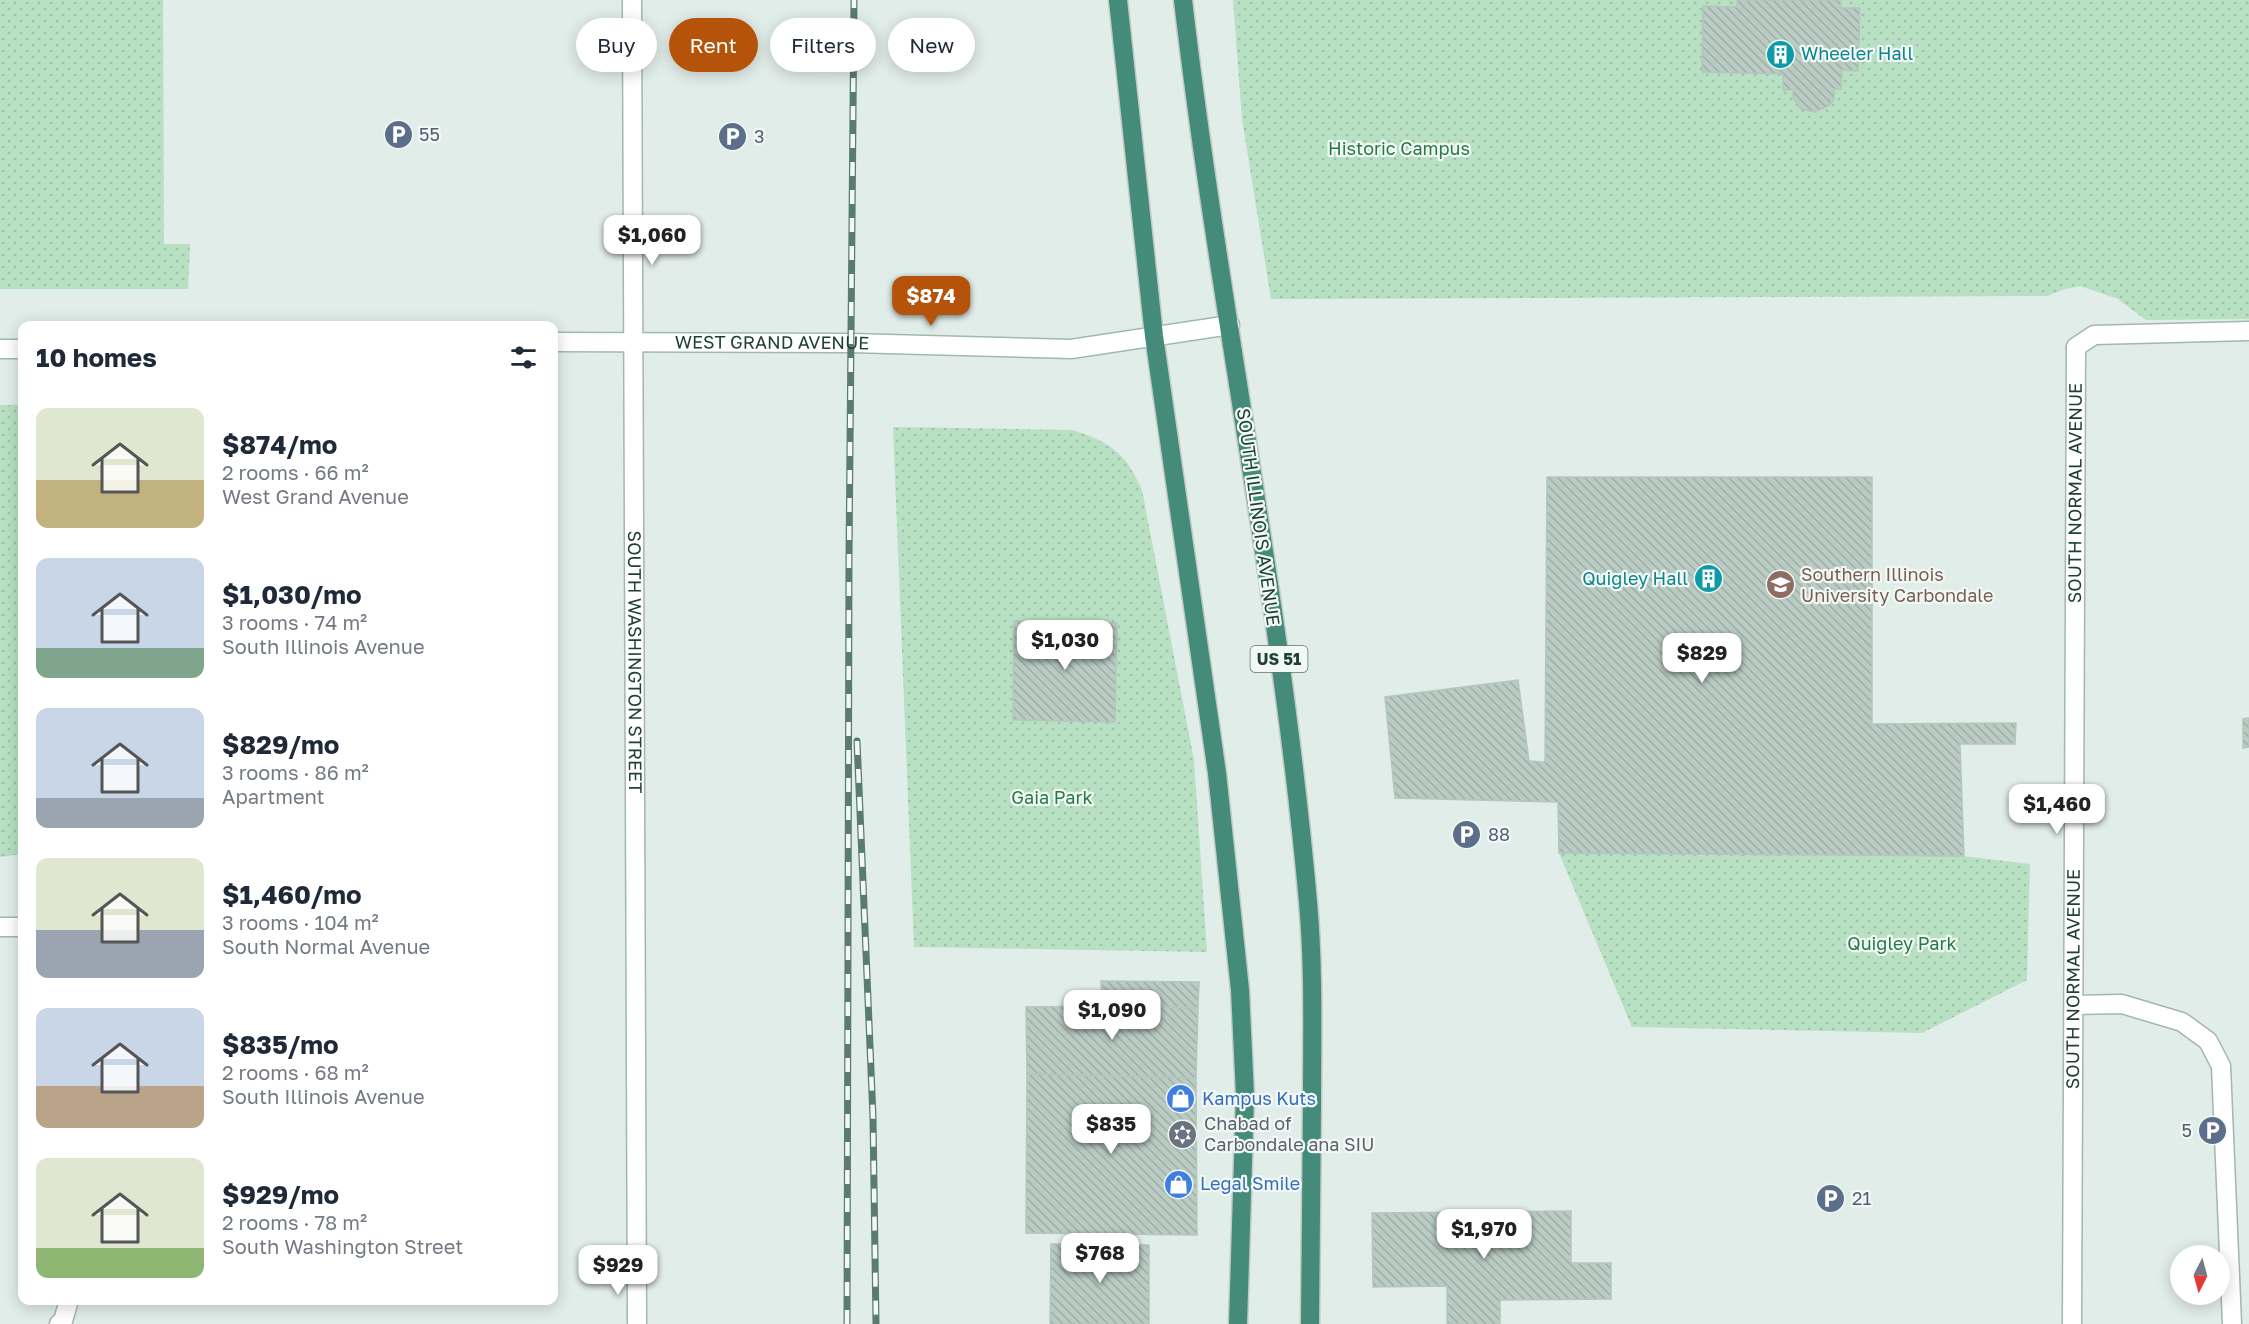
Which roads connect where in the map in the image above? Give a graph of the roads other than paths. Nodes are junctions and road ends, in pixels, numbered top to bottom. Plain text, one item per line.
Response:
1 (632, 0) edge
2 (1118, 0) edge
3 (1183, 0) edge
4 (1230, 325) junction
5 (2249, 331) edge
6 (1154, 336) junction
7 (558, 342) edge
8 (634, 343) junction
9 (0, 349) edge
10 (18, 349) edge
11 (0, 927) edge
12 (18, 927) edge
13 (2074, 1005) junction
14 (68, 1305) edge
15 (59, 1324) edge
16 (637, 1324) edge
17 (1238, 1324) edge
18 (1310, 1324) edge
19 (2072, 1324) edge
20 (2232, 1324) edge

1 - 8 street, SOUTH WASHINGTON STREET
2 - 6 highway
3 - 4 highway, SOUTH ILLINOIS AVENUE / US 51
4 - 6 street, WEST GRAND AVENUE
4 - 18 highway, SOUTH ILLINOIS AVENUE / US 51
5 - 13 street, SOUTH NORMAL AVENUE
6 - 8 street, WEST GRAND AVENUE
6 - 17 highway
7 - 8 street, WEST GRAND AVENUE
8 - 16 street, SOUTH WASHINGTON STREET
9 - 10 street
11 - 12 street
13 - 19 street, SOUTH NORMAL AVENUE
13 - 20 street
14 - 15 street

